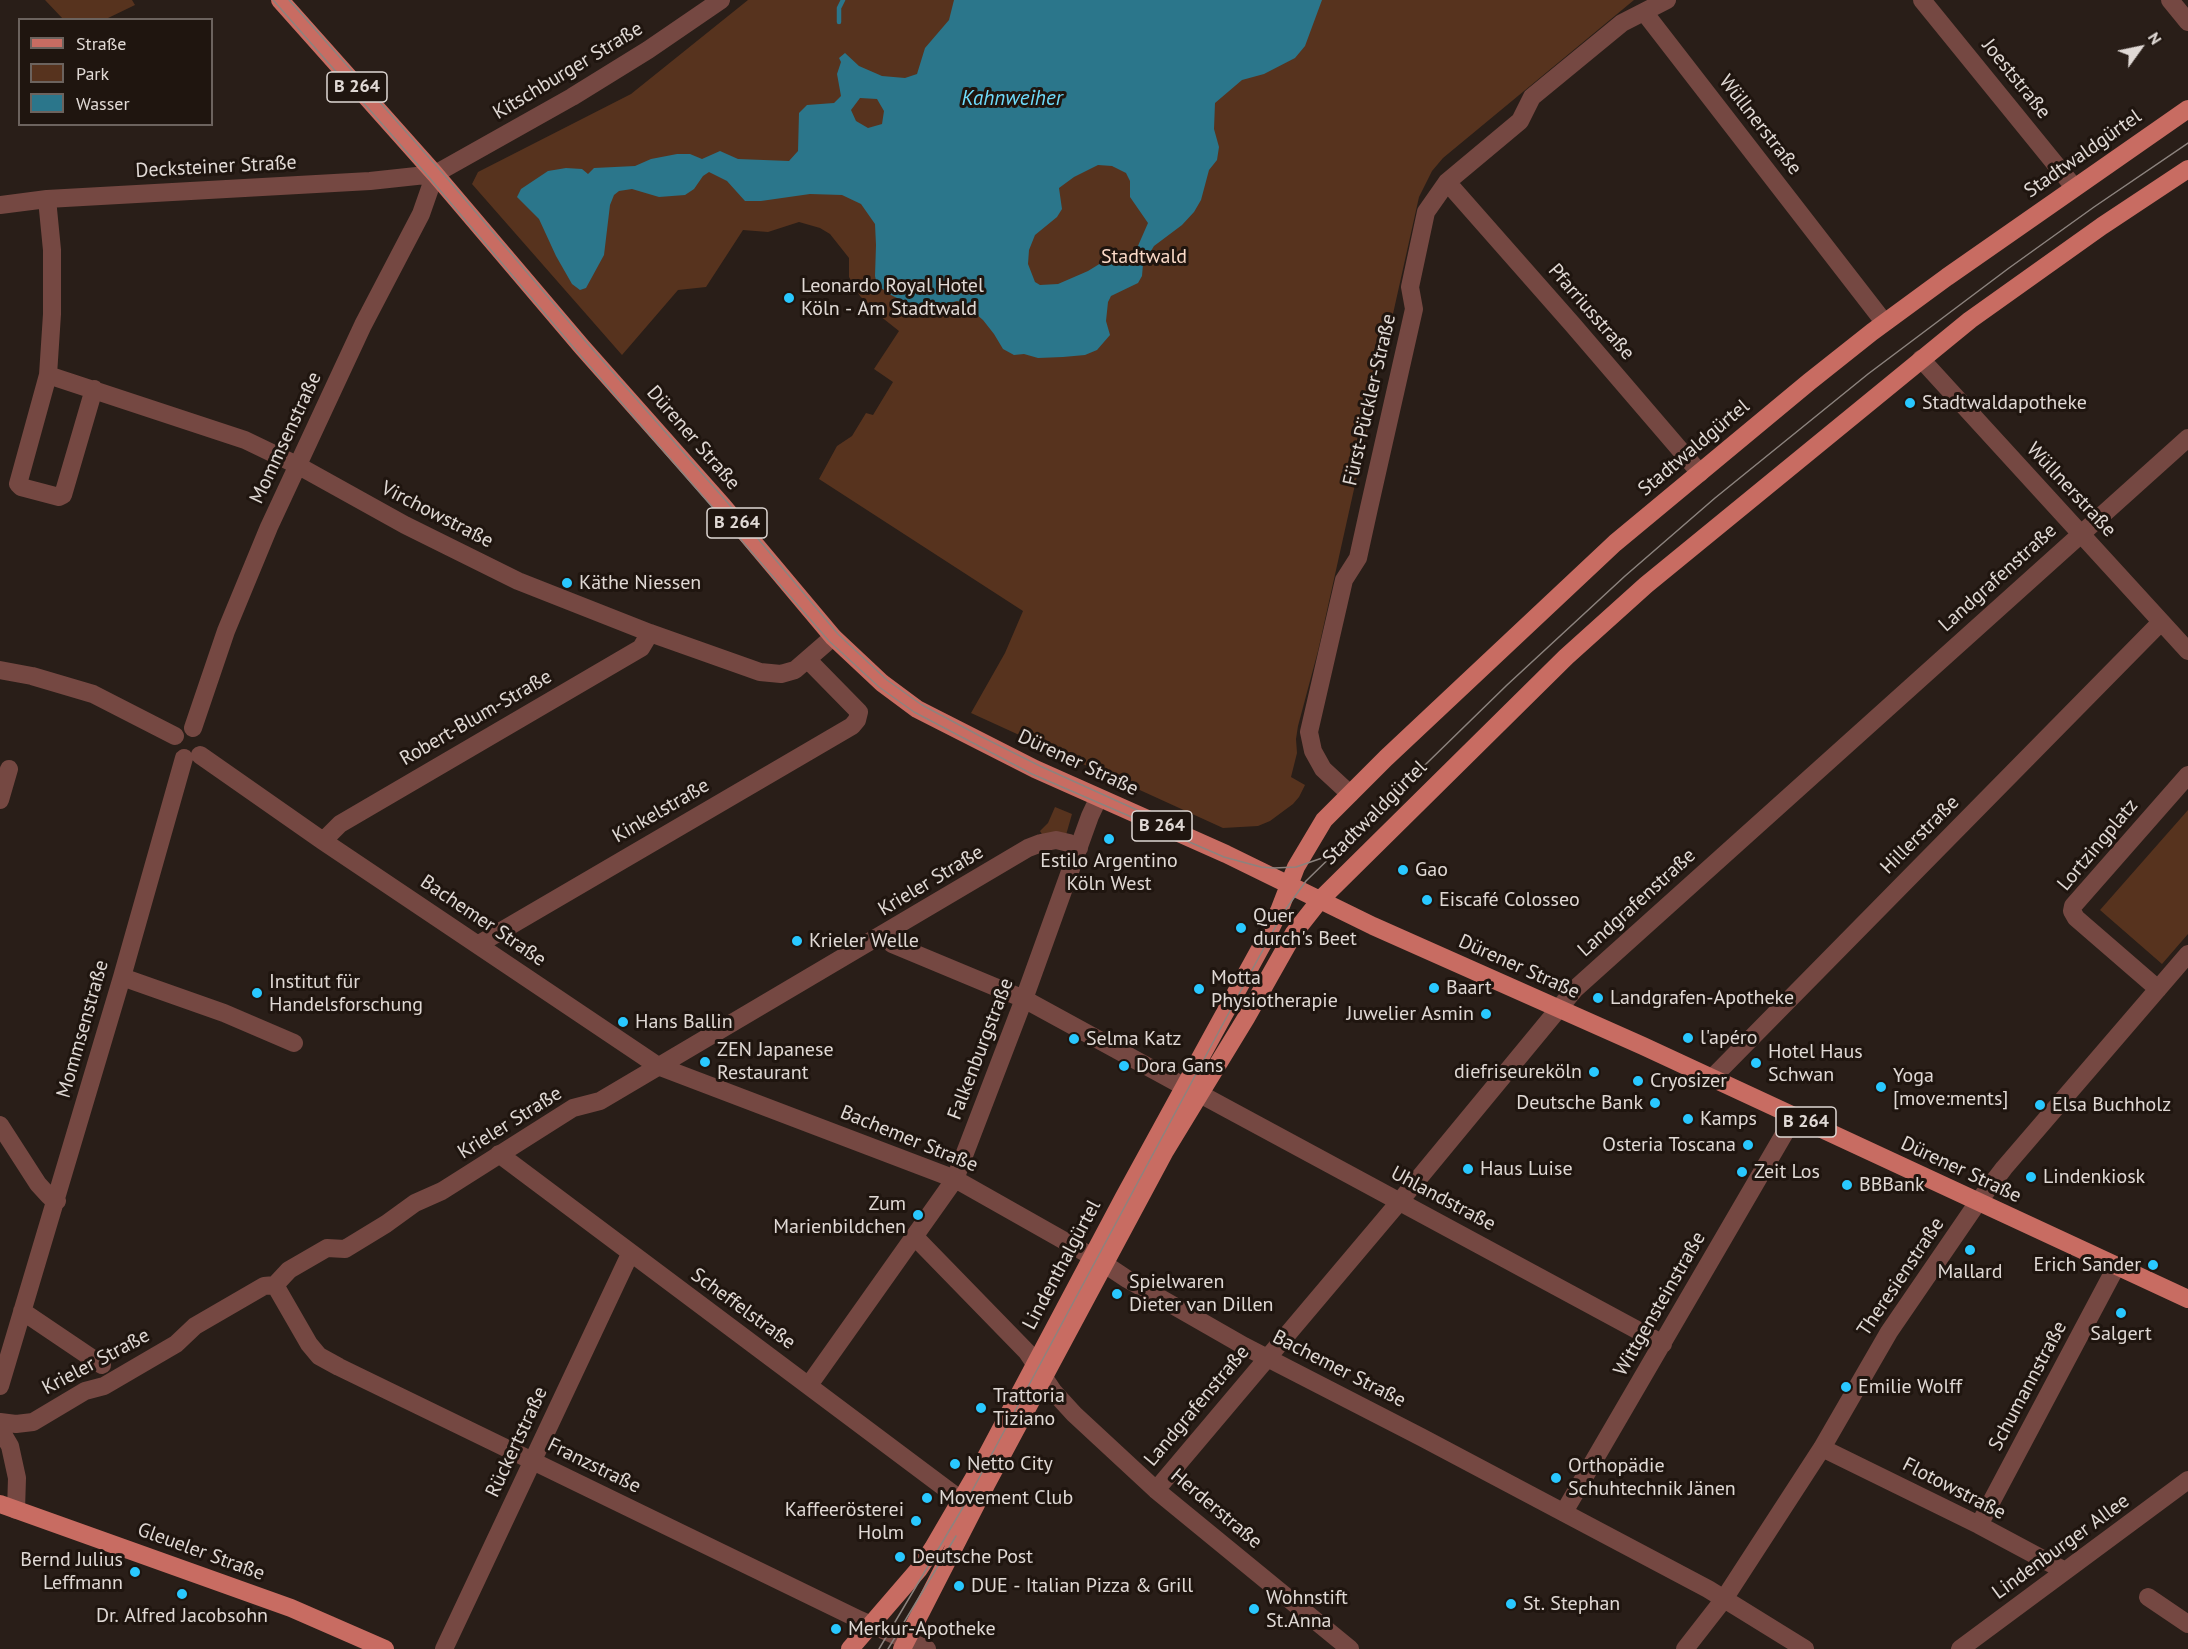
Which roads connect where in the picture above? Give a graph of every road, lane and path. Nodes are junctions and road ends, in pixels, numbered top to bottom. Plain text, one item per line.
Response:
1 (281, 0) edge
2 (721, 0) edge
3 (1667, 0) edge
4 (1923, 0) edge
5 (2170, 0) edge
6 (1644, 12) junction
7 (2188, 22) edge
8 (2188, 109) edge
9 (2188, 169) edge
10 (435, 174) junction
11 (1447, 182) junction
12 (2074, 187) junction
13 (47, 199) junction
14 (0, 205) edge
15 (1884, 322) junction
16 (1921, 359) junction
17 (48, 375) junction
18 (94, 389) junction
19 (2188, 438) edge
20 (297, 465) junction
21 (1700, 473) junction
22 (2080, 533) junction
23 (2161, 622) junction
24 (650, 633) junction
25 (833, 637) junction
26 (2188, 651) edge
27 (808, 660) junction
28 (0, 670) edge
29 (193, 728) junction
30 (175, 736) junction
31 (192, 757) junction
32 (9, 769) dead end
33 (2188, 774) edge
34 (1350, 794) junction
35 (1098, 799) junction
36 (0, 800) edge
37 (323, 841) junction
38 (1079, 848) junction
39 (1289, 886) junction
40 (1320, 900) junction
41 (883, 935) junction
42 (478, 944) junction
43 (2188, 954) edge
44 (122, 977) junction
45 (2158, 989) junction
46 (1024, 999) junction
47 (1558, 1008) junction
48 (294, 1043) dead end
49 (658, 1066) junction
50 (1711, 1079) junction
51 (1192, 1090) junction
52 (1794, 1117) junction
53 (0, 1125) edge
54 (499, 1154) junction
55 (955, 1179) junction
56 (57, 1201) junction
57 (1400, 1201) junction
58 (1978, 1202) junction
59 (915, 1238) junction
60 (630, 1254) junction
61 (1099, 1260) junction
62 (2116, 1267) junction
63 (275, 1285) junction
64 (2188, 1299) edge
65 (22, 1311) junction
66 (1663, 1344) junction
67 (1268, 1357) junction
68 (102, 1365) dead end
69 (1039, 1370) junction
70 (809, 1385) junction
71 (0, 1386) edge
72 (0, 1422) edge
73 (0, 1429) edge
74 (1822, 1448) junction
75 (533, 1461) junction
76 (2188, 1480) edge
77 (1156, 1490) junction
78 (961, 1500) junction
79 (8, 1507) edge
80 (1564, 1512) junction
81 (1979, 1525) junction
82 (2065, 1571) junction
83 (2148, 1597) dead end
84 (1724, 1599) junction
85 (873, 1624) junction
86 (2188, 1624) edge
87 (904, 1645) edge
88 (385, 1649) edge
89 (444, 1649) edge
90 (850, 1649) edge
91 (927, 1649) edge
92 (1350, 1649) edge
93 (1685, 1649) edge
94 (1805, 1649) edge
95 (1960, 1649) edge

1 - 10 main road, Dürener Straße / B 264
2 - 10 street, Kitschburger Straße
3 - 6 street, Fürst-Pückler-Straße
4 - 12 street, Joeststraße
5 - 7 street
6 - 11 street, Fürst-Pückler-Straße
6 - 15 street, Wüllnerstraße
8 - 12 main road, Stadtwaldgürtel
9 - 16 main road, Stadtwaldgürtel
10 - 13 street, Decksteiner Straße
10 - 20 street, Mommsenstraße
10 - 25 main road, Dürener Straße / B 264
11 - 21 street, Pfarriusstraße
11 - 34 street, Fürst-Pückler-Straße
12 - 15 main road, Stadtwaldgürtel
13 - 14 street, Decksteiner Straße
13 - 17 street
15 - 21 main road, Stadtwaldgürtel
16 - 22 street, Wüllnerstraße
16 - 40 main road, Stadtwaldgürtel
17 - 18 street, Virchowstraße
17 - 18 street
18 - 20 street, Virchowstraße
19 - 22 street, Landgrafenstraße
20 - 24 street, Virchowstraße
20 - 29 street, Mommsenstraße
21 - 34 main road, Stadtwaldgürtel
22 - 23 street, Wüllnerstraße
22 - 47 street, Landgrafenstraße
23 - 26 street, Wüllnerstraße
23 - 50 street, Hillerstraße
24 - 27 street, Virchowstraße
24 - 37 street, Robert-Blum-Straße
25 - 27 street, Virchowstraße
25 - 35 main road, Dürener Straße / B 264
27 - 42 street, Kinkelstraße
28 - 30 street
29 - 30 street
29 - 31 street
30 - 31 street
31 - 37 street, Bachemer Straße
31 - 44 street, Mommsenstraße
32 - 36 street
33 - 45 street, Lortzingplatz
34 - 39 main road, Stadtwaldgürtel
35 - 38 street, Falkenburgstraße
35 - 39 main road, Dürener Straße / B 264
37 - 42 street, Bachemer Straße
38 - 41 street, Krieler Straße
38 - 46 street, Falkenburgstraße
39 - 40 main road, Dürener Straße / B 264
39 - 51 main road, Lindenthalgürtel
40 - 47 main road, Dürener Straße / B 264
40 - 51 main road, Lindenthalgürtel
41 - 46 street, Uhlandstraße
41 - 49 street, Krieler Straße
42 - 49 street, Bachemer Straße
43 - 45 street, Theresienstraße
44 - 48 street
44 - 56 street, Mommsenstraße
45 - 58 street, Theresienstraße
46 - 51 street, Uhlandstraße
46 - 55 street, Falkenburgstraße
47 - 50 main road, Dürener Straße / B 264
47 - 57 street, Landgrafenstraße
49 - 54 street, Krieler Straße
49 - 55 street, Bachemer Straße
50 - 52 main road, Dürener Straße / B 264
51 - 57 street, Uhlandstraße
51 - 61 main road, Lindenthalgürtel
52 - 58 main road, Dürener Straße / B 264
52 - 66 street, Wittgensteinstraße
53 - 56 street
54 - 60 street, Scheffelstraße
54 - 63 street, Krieler Straße
55 - 59 street, Falkenburgstraße
55 - 61 street, Bachemer Straße
56 - 65 street, Mommsenstraße
57 - 66 street, Uhlandstraße
57 - 67 street, Landgrafenstraße
58 - 62 main road, Dürener Straße / B 264
58 - 74 street, Theresienstraße
59 - 69 street, Herderstraße
59 - 70 street, Falkenburgstraße
60 - 70 street, Scheffelstraße
60 - 75 street, Rückertstraße
61 - 67 street, Bachemer Straße
61 - 69 main road, Lindenthalgürtel
62 - 64 main road, Dürener Straße / B 264
62 - 81 street, Schumannstraße
63 - 72 street, Krieler Straße
63 - 75 street, Franzstraße
65 - 68 street
65 - 71 street, Mommsenstraße
66 - 80 street, Wittgensteinstraße
67 - 77 street, Landgrafenstraße
67 - 80 street, Bachemer Straße
69 - 77 street, Herderstraße
69 - 78 main road, Lindenthalgürtel
69 - 87 main road, Lindenthalgürtel
70 - 78 street, Scheffelstraße
73 - 79 street
74 - 81 street, Flotowstraße
74 - 84 street, Theresienstraße
75 - 85 street, Franzstraße
75 - 89 street, Rückertstraße
76 - 82 street, Lindenburger Allee
77 - 92 street, Herderstraße
78 - 85 main road, Lindenthalgürtel
79 - 88 main road, Gleueler Straße
80 - 84 street, Bachemer Straße
81 - 82 street, Flotowstraße
82 - 95 street, Lindenburger Allee
83 - 86 street
84 - 93 street, Theresienstraße
84 - 94 street, Bachemer Straße
85 - 87 street, Franzstraße
85 - 90 main road, Lindenthalgürtel
87 - 91 street, Franzstraße

